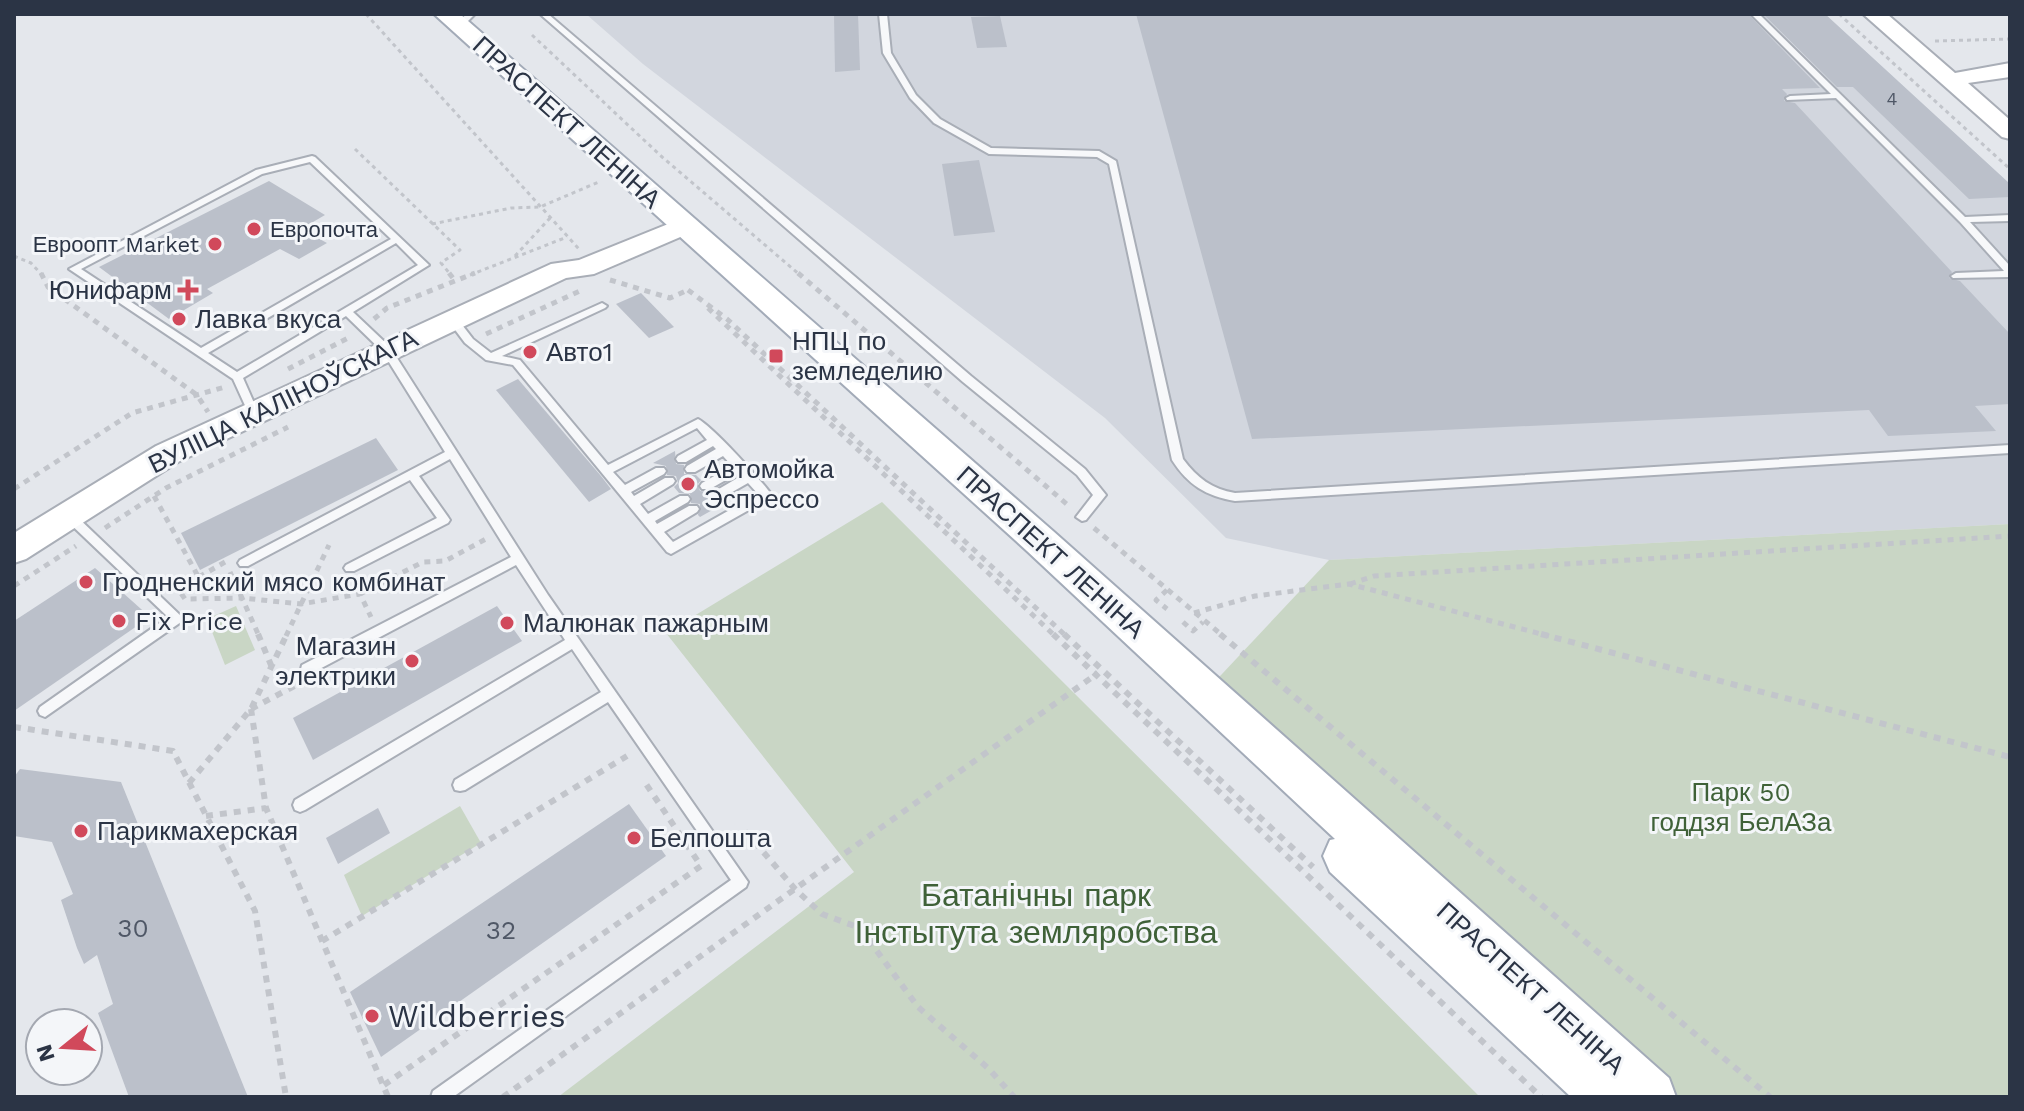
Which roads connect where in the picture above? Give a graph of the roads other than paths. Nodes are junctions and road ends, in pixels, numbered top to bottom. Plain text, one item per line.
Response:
1 (422, 14) edge
2 (544, 14) edge
3 (883, 14) edge
4 (1755, 14) edge
5 (1874, 14) edge
6 (459, 18) edge
7 (2010, 70) edge
8 (1950, 81) junction
9 (2010, 85) edge
10 (1836, 96) junction
11 (1790, 98) dead end
12 (2010, 132) edge
13 (2010, 218) edge
14 (1963, 220) junction
15 (665, 224) junction
16 (395, 240) junction
17 (2010, 273) edge
18 (1956, 276) dead end
19 (602, 306) dead end
20 (347, 312) junction
21 (460, 330) junction
22 (386, 349) junction
23 (200, 353) junction
24 (490, 358) junction
25 (237, 377) junction
26 (253, 412) junction
27 (719, 445) junction
28 (2010, 449) edge
29 (452, 453) junction
30 (682, 459) dead end
31 (740, 467) junction
32 (691, 469) dead end
33 (605, 471) junction
34 (412, 475) junction
35 (749, 477) junction
36 (706, 486) dead end
37 (622, 492) junction
38 (716, 496) dead end
39 (684, 499) dead end
40 (632, 503) junction
41 (693, 509) dead end
42 (1082, 517) road end
43 (647, 520) junction
44 (79, 526) junction
45 (655, 531) junction
46 (14, 550) edge
47 (518, 559) junction
48 (244, 563) dead end
49 (350, 568) dead end
50 (573, 642) junction
51 (307, 669) dead end
52 (609, 694) junction
53 (45, 711) dead end
54 (460, 785) dead end
55 (300, 805) dead end
56 (439, 1097) edge
57 (1609, 1097) edge
58 (1650, 1097) edge

1 - 15 main road, ПРАСПЕКТ ЛЕНІНА
2 - 42 lane
3 - 28 lane
4 - 10 lane
5 - 8 street
6 - 15 main road, ПРАСПЕКТ ЛЕНІНА
7 - 8 street
8 - 9 street
8 - 12 street
10 - 11 lane
10 - 14 lane
13 - 14 lane
14 - 17 lane
15 - 21 street, ВУЛІЦА КАЛІНОЎСКАГА
15 - 57 main road, ПРАСПЕКТ ЛЕНІНА
15 - 58 main road, ПРАСПЕКТ ЛЕНІНА
16 - 20 lane
16 - 23 lane
16 - 23 lane
17 - 18 lane
19 - 24 lane
20 - 22 lane
20 - 25 lane
21 - 22 street, ВУЛІЦА КАЛІНОЎСКАГА
21 - 24 lane
22 - 26 street, ВУЛІЦА КАЛІНОЎСКАГА
22 - 29 lane
23 - 25 lane
24 - 33 lane
25 - 26 lane
26 - 44 street, ВУЛІЦА КАЛІНОЎСКАГА
27 - 30 lane
27 - 31 lane
27 - 32 lane
27 - 33 lane
29 - 34 lane
29 - 47 lane
31 - 35 lane
31 - 36 lane
33 - 37 lane
34 - 48 lane
34 - 49 lane
35 - 38 lane
35 - 45 lane
37 - 40 lane
37 - 40 lane
39 - 43 lane
40 - 43 lane
41 - 45 lane
43 - 45 lane
44 - 46 street, ВУЛІЦА КАЛІНОЎСКАГА
44 - 53 lane
47 - 50 lane
47 - 51 lane
50 - 52 lane
50 - 55 lane
52 - 54 lane
52 - 56 lane

